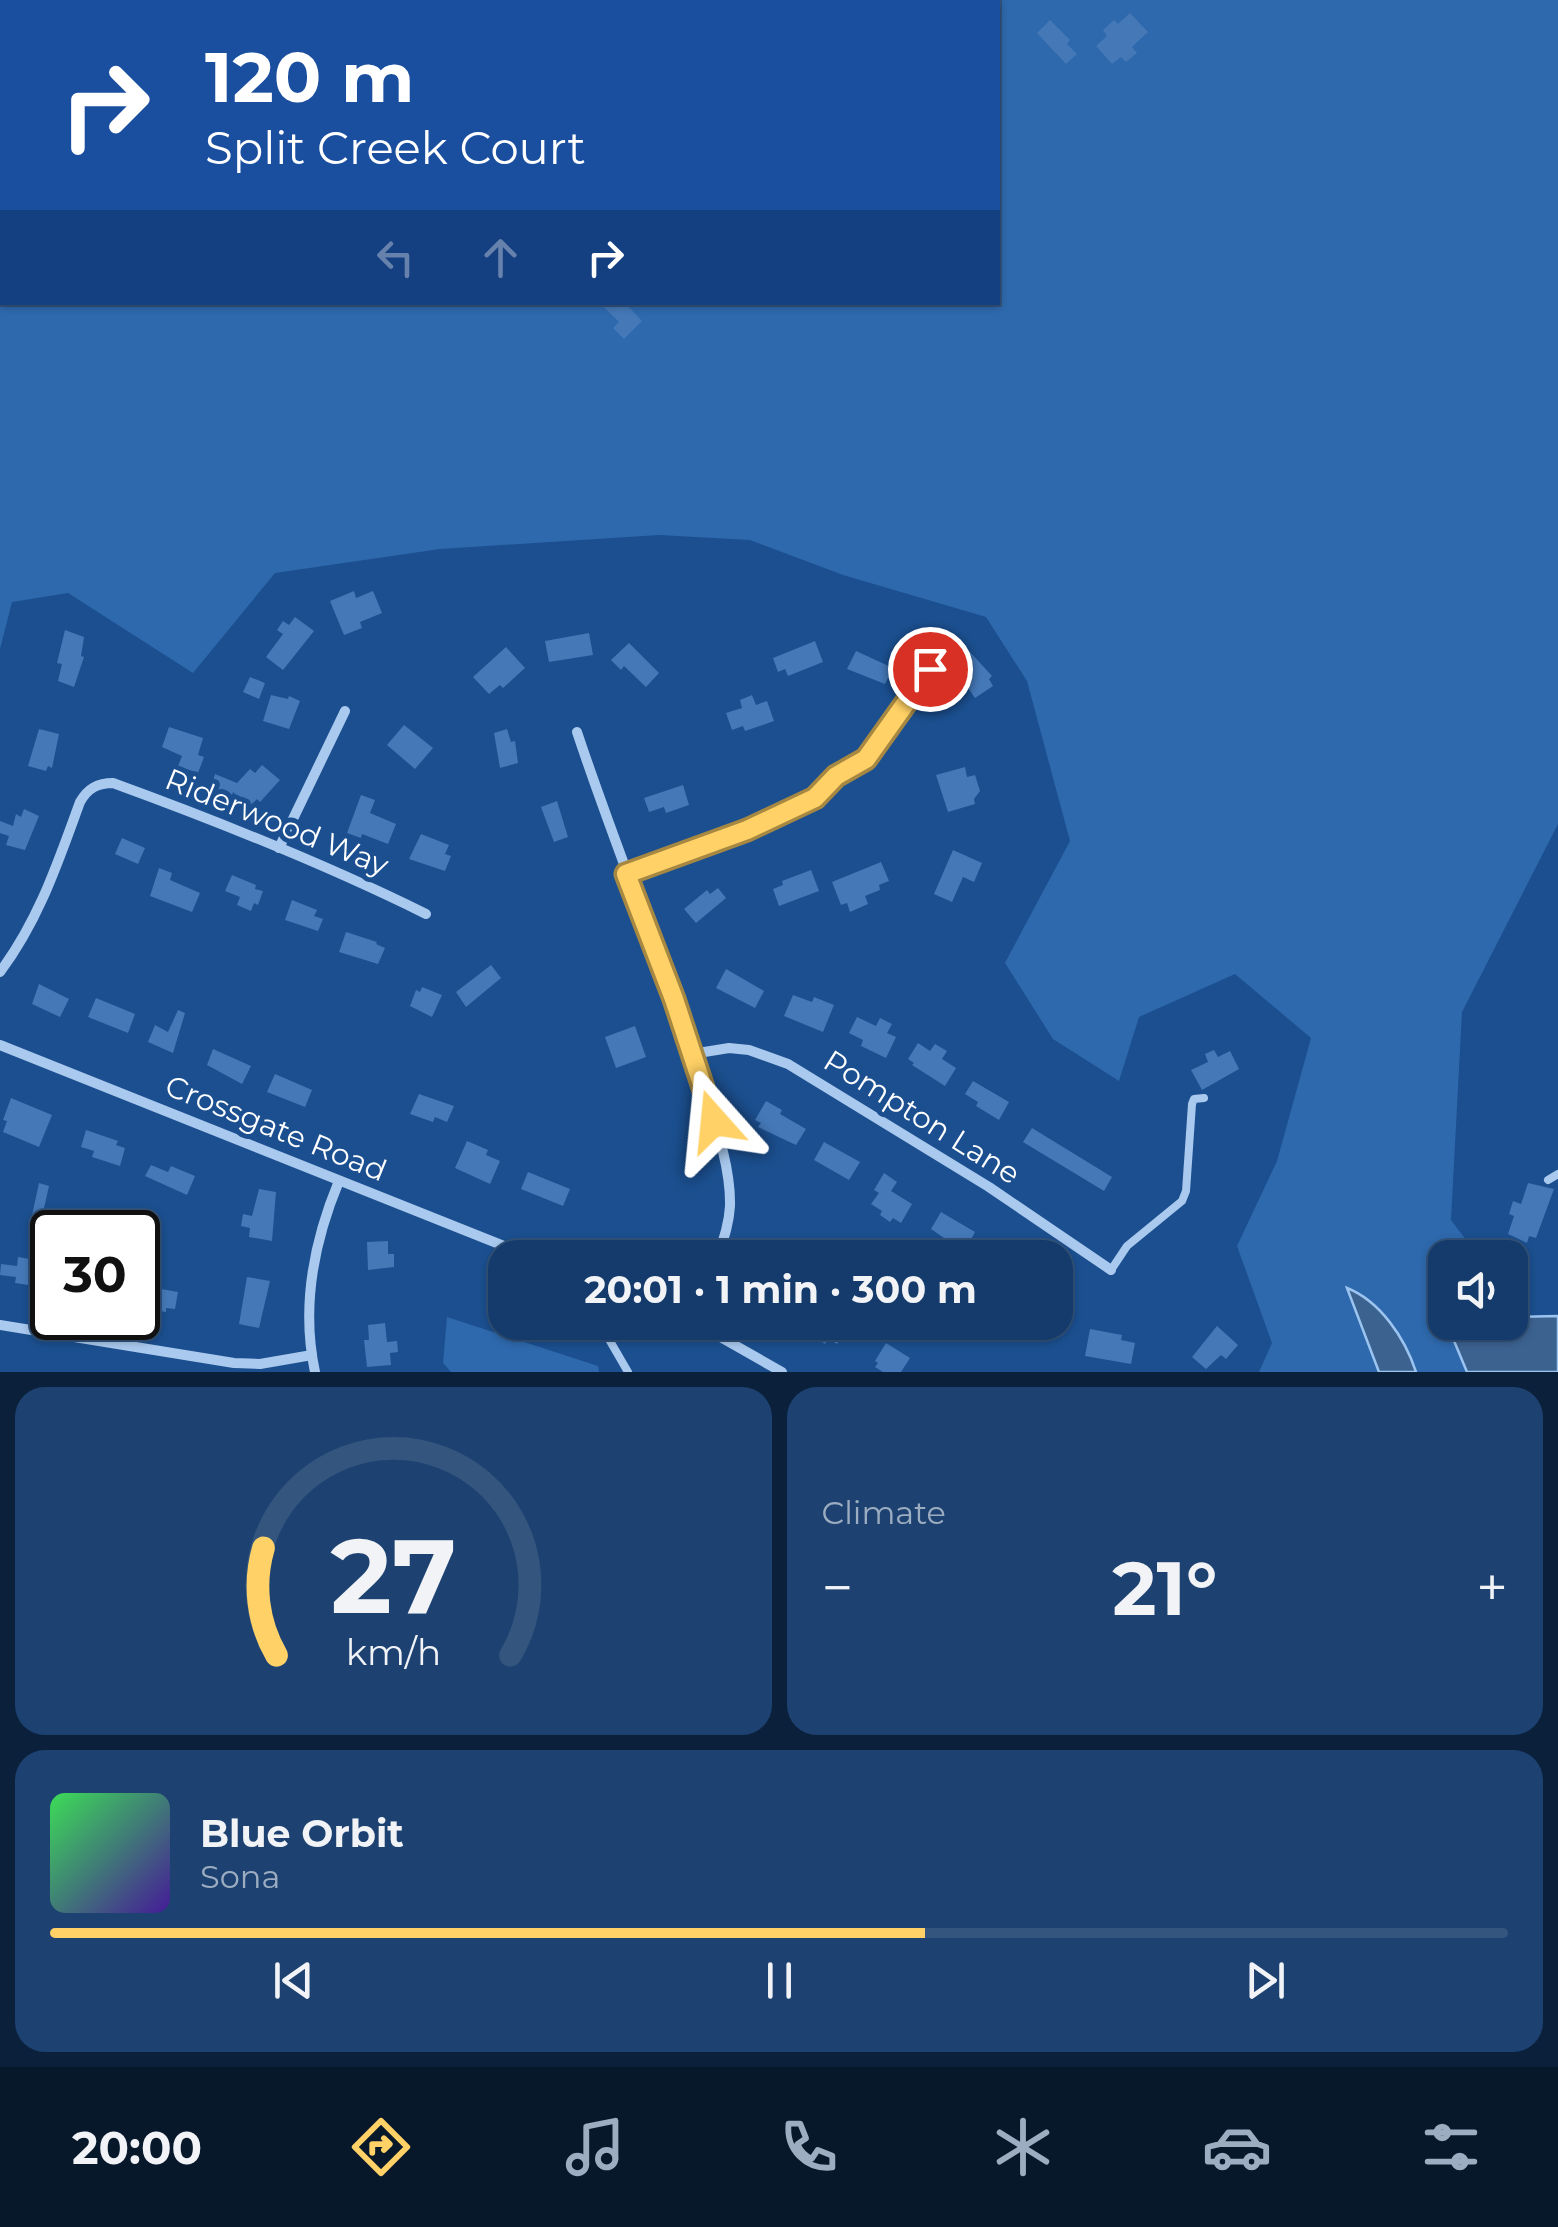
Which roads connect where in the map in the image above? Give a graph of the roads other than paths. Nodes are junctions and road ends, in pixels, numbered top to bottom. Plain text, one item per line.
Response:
1 (930, 669) dead end
2 (345, 711) dead end
3 (578, 732) dead end
4 (836, 776) joint
5 (279, 848) junction
6 (626, 874) junction
7 (426, 914) dead end
8 (0, 972) edge
9 (0, 1045) edge
10 (692, 1054) junction
11 (1204, 1098) dead end
12 (1558, 1174) edge
13 (1548, 1180) dead end
14 (339, 1181) junction
15 (488, 1240) edge
16 (724, 1240) edge
17 (1111, 1270) joint
18 (0, 1326) edge
19 (609, 1340) edge
20 (726, 1340) edge
21 (312, 1355) junction
22 (316, 1372) edge
23 (628, 1372) edge
24 (782, 1372) edge

1 - 4 lane
2 - 5 street
3 - 6 street
4 - 6 street
5 - 7 street, Riderwood Way
5 - 8 street, Riderwood Way
6 - 10 street
9 - 14 street, Crossgate Road
10 - 16 street
10 - 17 street, Pompton Lane
11 - 17 lane
12 - 13 lane
14 - 15 street, Crossgate Road
14 - 21 street
18 - 21 street
19 - 23 lane
20 - 24 street
21 - 22 street

